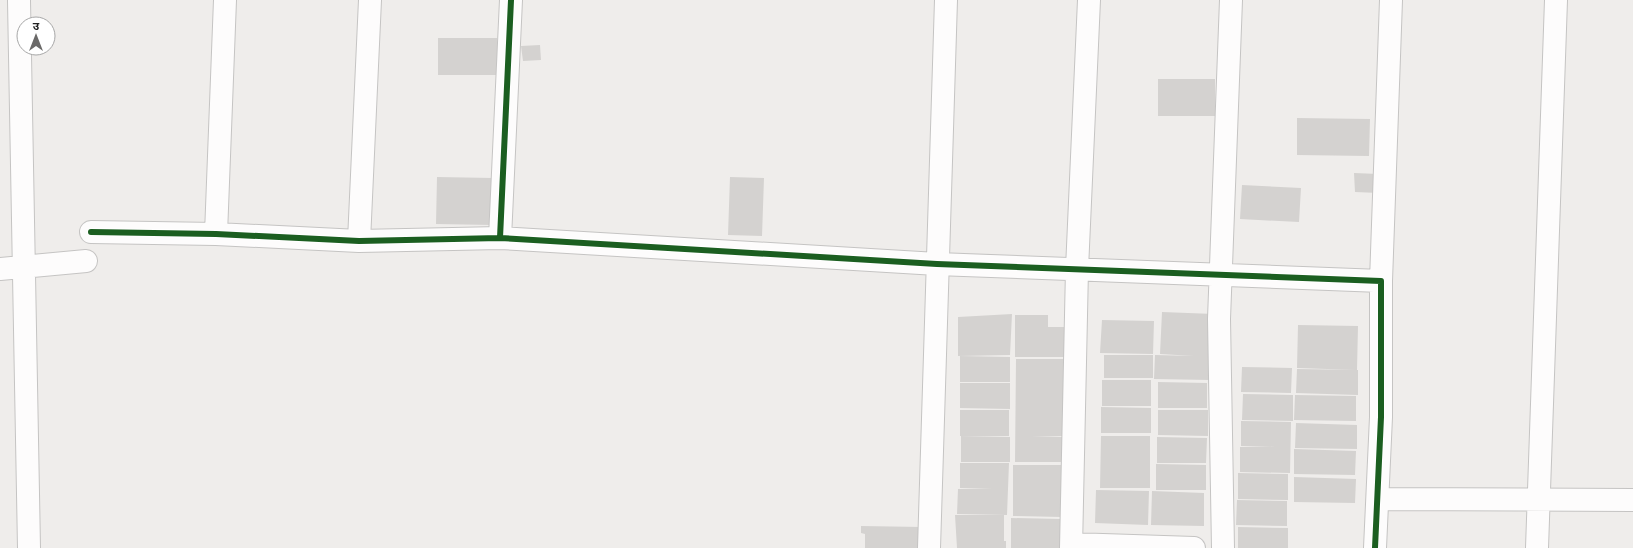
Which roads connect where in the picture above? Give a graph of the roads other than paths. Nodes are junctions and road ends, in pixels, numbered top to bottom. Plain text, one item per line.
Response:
1 (225, 0) edge
2 (370, 0) edge
3 (511, 0) edge
4 (946, 0) edge
5 (1089, 0) edge
6 (1231, 0) edge
7 (1391, 0) edge
8 (1556, 0) edge
9 (19, 1) edge
10 (91, 232) dead end
11 (216, 234) junction
12 (500, 238) junction
13 (359, 241) junction
14 (86, 262) dead end
15 (937, 264) junction
16 (24, 267) junction
17 (0, 269) edge
18 (1077, 270) junction
19 (1221, 275) junction
20 (1382, 281) junction
21 (1378, 499) junction
22 (1539, 499) junction
23 (1633, 500) edge
24 (1071, 546) edge
25 (29, 548) edge
26 (929, 548) edge
27 (1194, 548) edge
28 (1223, 548) edge
29 (1375, 548) edge
30 (1538, 548) edge

1 - 11 street
2 - 13 street
3 - 12 street
4 - 15 street
5 - 18 street
6 - 19 street
7 - 20 street
8 - 22 street
9 - 16 street
10 - 11 street
11 - 13 street
12 - 13 street
12 - 15 street
14 - 16 street
15 - 18 street
15 - 26 street
16 - 17 street
16 - 25 street
18 - 19 street
18 - 24 street
19 - 20 street
19 - 28 street
20 - 21 street
21 - 22 street
21 - 29 street
22 - 23 street
22 - 30 street
24 - 27 street

